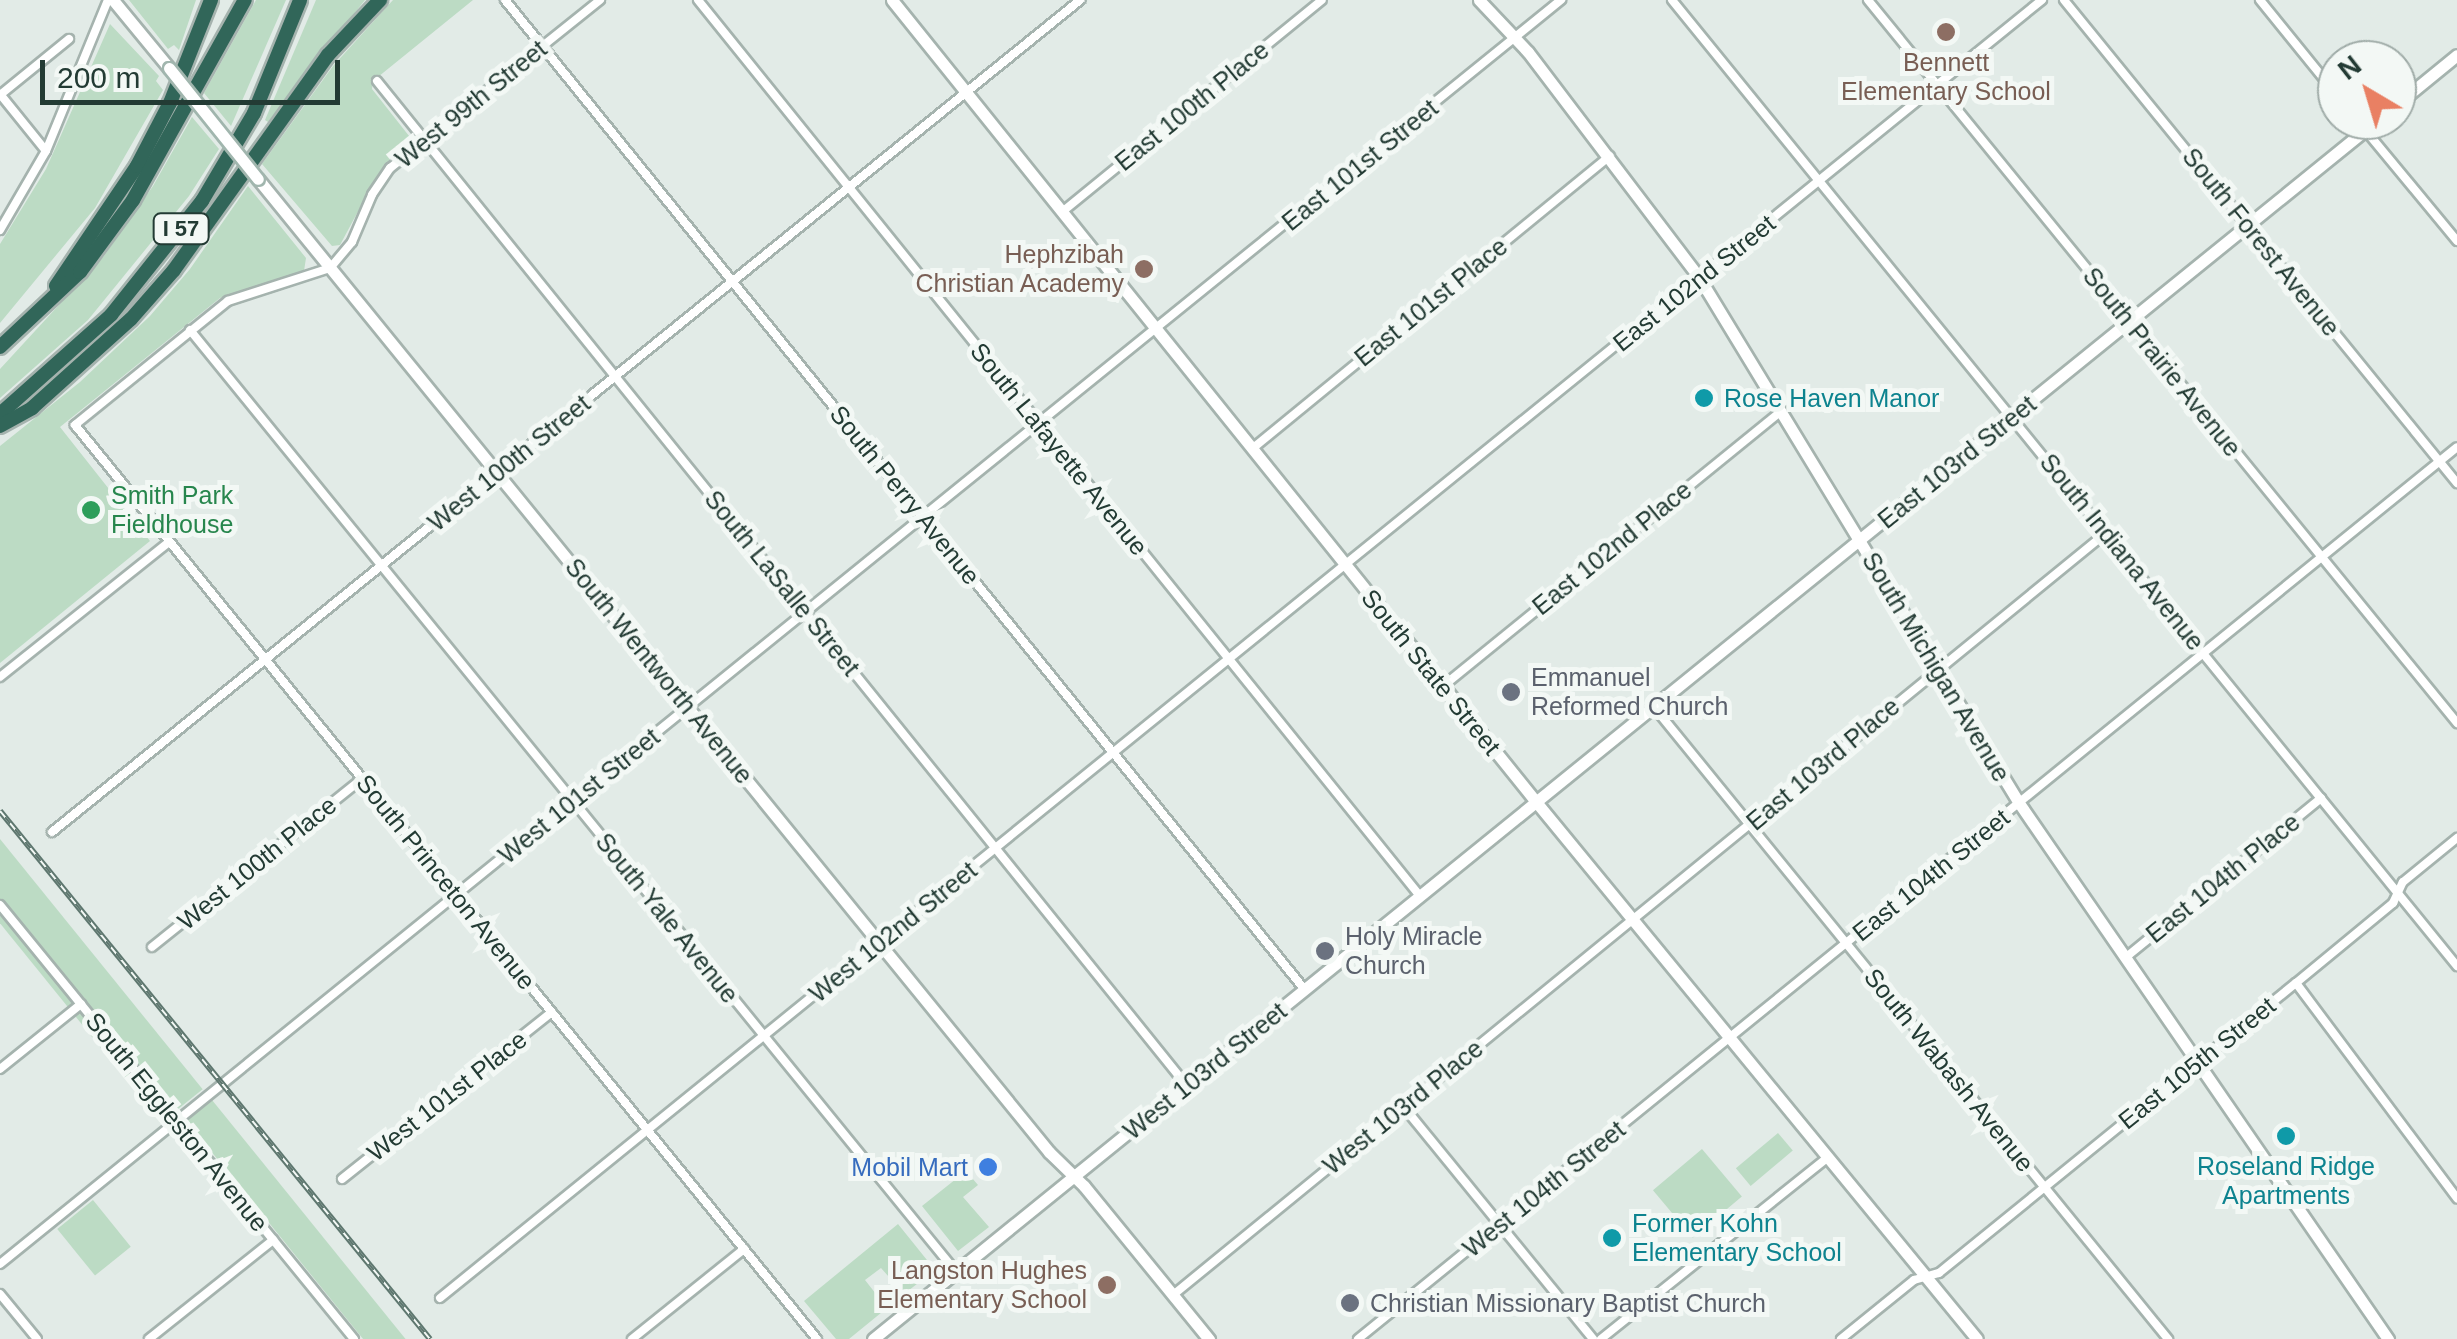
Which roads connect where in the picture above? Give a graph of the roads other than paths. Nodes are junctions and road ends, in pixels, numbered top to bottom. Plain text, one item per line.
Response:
1 (110, 0) edge
2 (211, 0) edge
3 (245, 0) edge
4 (300, 0) edge
5 (380, 0) edge
6 (505, 0) edge
7 (600, 0) edge
8 (698, 0) edge
9 (892, 0) edge
10 (1080, 0) edge
11 (1322, 0) edge
12 (1479, 0) edge
13 (1562, 0) edge
14 (1672, 0) edge
15 (1868, 0) edge
16 (2042, 0) edge
17 (2064, 0) edge
18 (2260, 0) edge
19 (69, 38) dead end
20 (1516, 38) junction
21 (542, 46) junction
22 (2457, 55) edge
23 (2317, 70) edge
24 (377, 81) dead end
25 (1937, 85) junction
26 (2417, 88) edge
27 (966, 93) junction
28 (0, 95) edge
29 (2344, 140) edge
30 (2373, 140) edge
31 (425, 141) junction
32 (46, 151) junction
33 (1610, 156) junction
34 (1819, 182) junction
35 (849, 188) junction
36 (1062, 212) junction
37 (2248, 226) junction
38 (0, 230) edge
39 (2457, 241) edge
40 (330, 268) junction
41 (1700, 279) junction
42 (733, 282) junction
43 (47, 299) junction
44 (2129, 322) junction
45 (1158, 329) junction
46 (190, 330) junction
47 (0, 347) edge
48 (616, 377) junction
49 (1782, 410) junction
50 (0, 414) edge
51 (2011, 418) junction
52 (1040, 424) junction
53 (0, 426) edge
54 (2457, 447) edge
55 (1253, 448) junction
56 (2439, 461) junction
57 (498, 472) junction
58 (2457, 483) edge
59 (924, 518) junction
60 (2106, 534) junction
61 (1860, 541) junction
62 (169, 542) junction
63 (2322, 557) junction
64 (382, 566) junction
65 (1347, 566) junction
66 (806, 613) junction
67 (2204, 652) junction
68 (266, 660) junction
69 (1230, 660) junction
70 (1938, 670) junction
71 (0, 677) edge
72 (1443, 686) junction
73 (689, 708) junction
74 (1654, 708) junction
75 (2457, 723) edge
76 (1114, 754) junction
77 (362, 779) junction
78 (2321, 798) junction
79 (572, 802) junction
80 (2020, 803) junction
81 (1536, 804) junction
82 (1749, 826) junction
83 (52, 832) dead end
84 (2457, 838) edge
85 (997, 848) junction
86 (2398, 894) junction
87 (456, 895) junction
88 (1420, 897) junction
89 (0, 905) edge
90 (1634, 921) junction
91 (880, 943) junction
92 (1846, 944) junction
93 (152, 947) dead end
94 (2125, 958) junction
95 (2457, 966) edge
96 (2296, 983) junction
97 (1305, 990) junction
98 (81, 1004) junction
99 (552, 1012) junction
100 (764, 1037) junction
101 (1731, 1038) junction
102 (2196, 1063) junction
103 (0, 1070) edge
104 (1187, 1086) junction
105 (1404, 1106) junction
106 (176, 1121) junction
107 (648, 1130) junction
108 (1828, 1156) junction
109 (1074, 1177) junction
110 (342, 1179) dead end
111 (2044, 1187) junction
112 (2457, 1198) edge
113 (1500, 1224) junction
114 (273, 1240) junction
115 (744, 1249) junction
116 (0, 1264) edge
117 (956, 1272) junction
118 (1926, 1276) junction
119 (0, 1294) edge
120 (1173, 1295) junction
121 (440, 1298) dead end
122 (37, 1339) edge
123 (149, 1339) edge
124 (354, 1339) edge
125 (632, 1339) edge
126 (817, 1339) edge
127 (873, 1339) edge
128 (1209, 1339) edge
129 (1358, 1339) edge
130 (1593, 1339) edge
131 (1601, 1339) edge
132 (1841, 1339) edge
133 (1977, 1339) edge
134 (2168, 1339) edge
135 (2388, 1339) edge

1 - 32 street
1 - 40 main road, South Wentworth Avenue, bridge
2 - 43 highway, I 57
3 - 43 highway
4 - 50 highway, I 57
5 - 53 highway
6 - 21 street, South Perry Avenue
7 - 21 street, West 99th Street
8 - 35 street, South Lafayette Avenue
9 - 27 main road, South State Street
10 - 27 street, West 100th Street
11 - 36 street, East 100th Place
12 - 20 main road, South Michigan Avenue
13 - 20 street, East 101st Street
14 - 34 street, South Indiana Avenue
15 - 25 street, South Prairie Avenue
16 - 25 street, East 102nd Street
17 - 37 street, South Forest Avenue
18 - 23 street
19 - 28 street
20 - 33 main road, South Michigan Avenue
20 - 45 street, East 101st Street
21 - 31 street, West 99th Street
21 - 42 street, South Perry Avenue
22 - 26 main road
24 - 31 street, South LaSalle Street
25 - 34 street, East 102nd Street
25 - 44 street, South Prairie Avenue
27 - 35 street, West 100th Street
27 - 36 main road, South State Street
28 - 32 street
29 - 37 main road, East 103rd Street
30 - 39 street
31 - 40 street, West 99th Street
31 - 48 street, South LaSalle Street
32 - 38 street
33 - 41 main road, South Michigan Avenue
33 - 55 street, East 101st Place
34 - 41 street, East 102nd Street
34 - 51 street, South Indiana Avenue
35 - 42 street, West 100th Street
35 - 52 street, South Lafayette Avenue
36 - 45 main road, South State Street
37 - 44 main road, East 103rd Street
37 - 56 street, South Forest Avenue
40 - 46 street
40 - 57 main road, South Wentworth Avenue
41 - 49 main road, South Michigan Avenue
41 - 65 street, East 102nd Street
42 - 48 street, West 100th Street
42 - 59 street, South Perry Avenue
43 - 47 highway, I 57
44 - 51 main road, East 103rd Street
44 - 63 street, South Prairie Avenue
45 - 52 street, West 101st Street
45 - 55 main road, South State Street
46 - 62 street, South Princeton Avenue
46 - 64 street, South Yale Avenue
48 - 57 street, West 100th Street
48 - 66 street, South LaSalle Street
49 - 61 main road, South Michigan Avenue
49 - 72 street, East 102nd Place
51 - 60 street, South Indiana Avenue
51 - 61 main road, East 103rd Street
52 - 59 street, West 101st Street
52 - 69 street, South Lafayette Avenue
54 - 56 street, East 104th Street
55 - 65 main road, South State Street
56 - 58 street, South Forest Avenue
56 - 63 street, East 104th Street
57 - 64 street, West 100th Street
57 - 73 main road, South Wentworth Avenue
59 - 66 street, West 101st Street
59 - 76 street, South Perry Avenue
60 - 67 street, South Indiana Avenue
60 - 70 street, East 103rd Place
61 - 70 main road, South Michigan Avenue
61 - 74 main road, East 103rd Street
62 - 68 street, South Princeton Avenue
62 - 71 street
63 - 67 street, East 104th Street
63 - 75 street, South Prairie Avenue
64 - 68 street, West 100th Street
64 - 79 street, South Yale Avenue
65 - 69 street, West 102nd Street
65 - 72 main road, South State Street
66 - 73 street, West 101st Street
66 - 85 street, South LaSalle Street
67 - 78 street, South Indiana Avenue
67 - 80 street, East 104th Street
68 - 77 street, South Princeton Avenue
68 - 83 street, West 100th Street
69 - 76 street, West 102nd Street
69 - 88 street, South Lafayette Avenue
70 - 80 main road, South Michigan Avenue
70 - 82 street, East 103rd Place
72 - 81 main road, South State Street
73 - 79 street, West 101st Street
73 - 91 main road, South Wentworth Avenue
74 - 81 main road, East 103rd Street
74 - 82 street, South Wabash Avenue
76 - 85 street, West 102nd Street
76 - 97 street, South Perry Avenue
77 - 87 street, South Princeton Avenue
77 - 93 street, West 100th Place
78 - 86 street, South Indiana Avenue
78 - 94 street, East 104th Place
79 - 87 street, West 101st Street
79 - 100 street, South Yale Avenue
80 - 92 street, East 104th Street
80 - 94 main road, South Michigan Avenue
81 - 88 main road, West 103rd Street
81 - 90 main road, South State Street
82 - 90 street, East 103rd Place
82 - 92 street, South Wabash Avenue
84 - 86 street, East 105th Street
85 - 91 street, West 102nd Street
85 - 104 street, South LaSalle Street
86 - 95 street, South Indiana Avenue
86 - 96 street, East 105th Street
87 - 99 street, South Princeton Avenue
87 - 106 street, West 101st Street
88 - 97 main road, West 103rd Street
89 - 98 street, South Eggleston Avenue
90 - 101 main road, South State Street
90 - 105 street, West 103rd Place
91 - 100 street, West 102nd Street
91 - 109 main road, South Wentworth Avenue
92 - 101 street, East 104th Street
92 - 111 street, South Wabash Avenue
94 - 102 main road, South Michigan Avenue
96 - 102 street, East 105th Street
96 - 112 street
97 - 104 main road, West 103rd Street
98 - 103 street
98 - 106 street, South Eggleston Avenue
99 - 107 street, South Princeton Avenue
99 - 110 street, West 101st Place
100 - 107 street, West 102nd Street
100 - 117 street, South Yale Avenue
101 - 108 main road, South State Street
101 - 113 street, West 104th Street
102 - 111 street, East 105th Street
102 - 135 main road, South Michigan Avenue
104 - 109 main road, West 103rd Street
105 - 113 street
105 - 120 street, West 103rd Place
106 - 114 street, South Eggleston Avenue
106 - 116 street, West 101st Street
107 - 115 street, South Princeton Avenue
107 - 121 street, West 102nd Street
108 - 118 main road, South State Street
108 - 131 street
109 - 117 main road, West 103rd Street
109 - 120 main road, South Wentworth Avenue
111 - 118 street, East 105th Street
111 - 134 street, South Wabash Avenue
113 - 129 street, West 104th Street
113 - 130 street
114 - 123 street
114 - 124 street, South Eggleston Avenue
115 - 125 street
115 - 126 street, South Princeton Avenue
117 - 127 main road, West 103rd Street
118 - 132 street, East 105th Street
118 - 133 main road, South State Street
119 - 122 street
120 - 128 main road, South Wentworth Avenue

